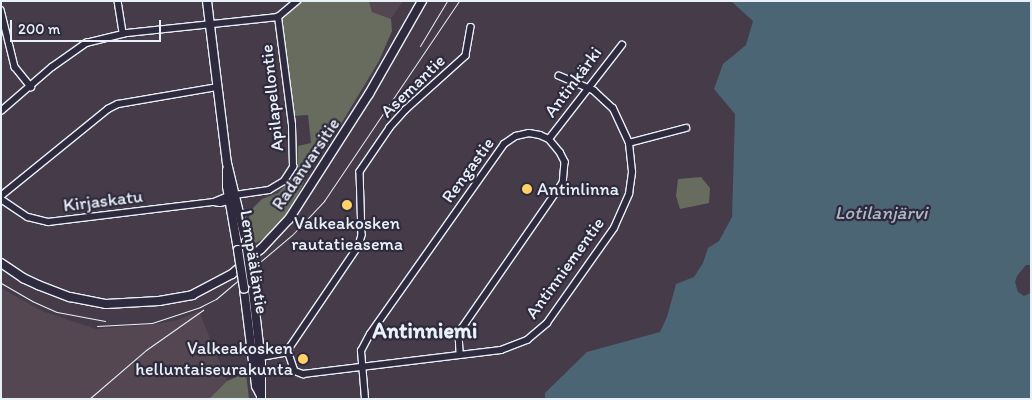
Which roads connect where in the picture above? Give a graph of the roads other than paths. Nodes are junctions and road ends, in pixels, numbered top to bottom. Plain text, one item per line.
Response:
1 (118, 1) edge
2 (206, 1) edge
3 (297, 1) edge
4 (422, 1) edge
5 (1, 10) edge
6 (278, 17) junction
7 (209, 24) junction
8 (471, 27) dead end
9 (123, 34) junction
10 (622, 45) dead end
11 (558, 76) dead end
12 (31, 87) junction
13 (217, 87) junction
14 (589, 88) junction
15 (1, 111) edge
16 (686, 128) dead end
17 (549, 139) junction
18 (629, 144) junction
19 (1, 198) edge
20 (231, 198) junction
21 (1, 263) edge
22 (288, 350) junction
23 (460, 354) junction
24 (257, 355) junction
25 (361, 367) junction
26 (261, 396) edge
27 (365, 399) edge

1 - 9 street
2 - 7 street, Lempääläntie
3 - 6 street
4 - 21 street, Radanvarsitie
5 - 12 street
6 - 7 street
6 - 20 street, Apilapellontie
7 - 9 street
7 - 13 street, Lempääläntie
8 - 22 street, Asemantie
9 - 12 street
10 - 14 street, Antinkärki
11 - 14 street, Antinniementie
12 - 15 street
13 - 19 street
13 - 20 street, Lempääläntie
14 - 17 street, Antinkärki
14 - 18 street, Antinniementie
16 - 18 street
17 - 23 street
17 - 25 street, Rengastie
18 - 23 street, Antinniementie
19 - 20 street, Kirjaskatu
20 - 24 street, Lempääläntie, bridge
20 - 24 street, Lempääläntie, bridge
22 - 24 street
22 - 25 street, Antinniementie
23 - 25 street, Antinniementie
24 - 26 street, Lempääläntie
25 - 27 street, Rengastie

